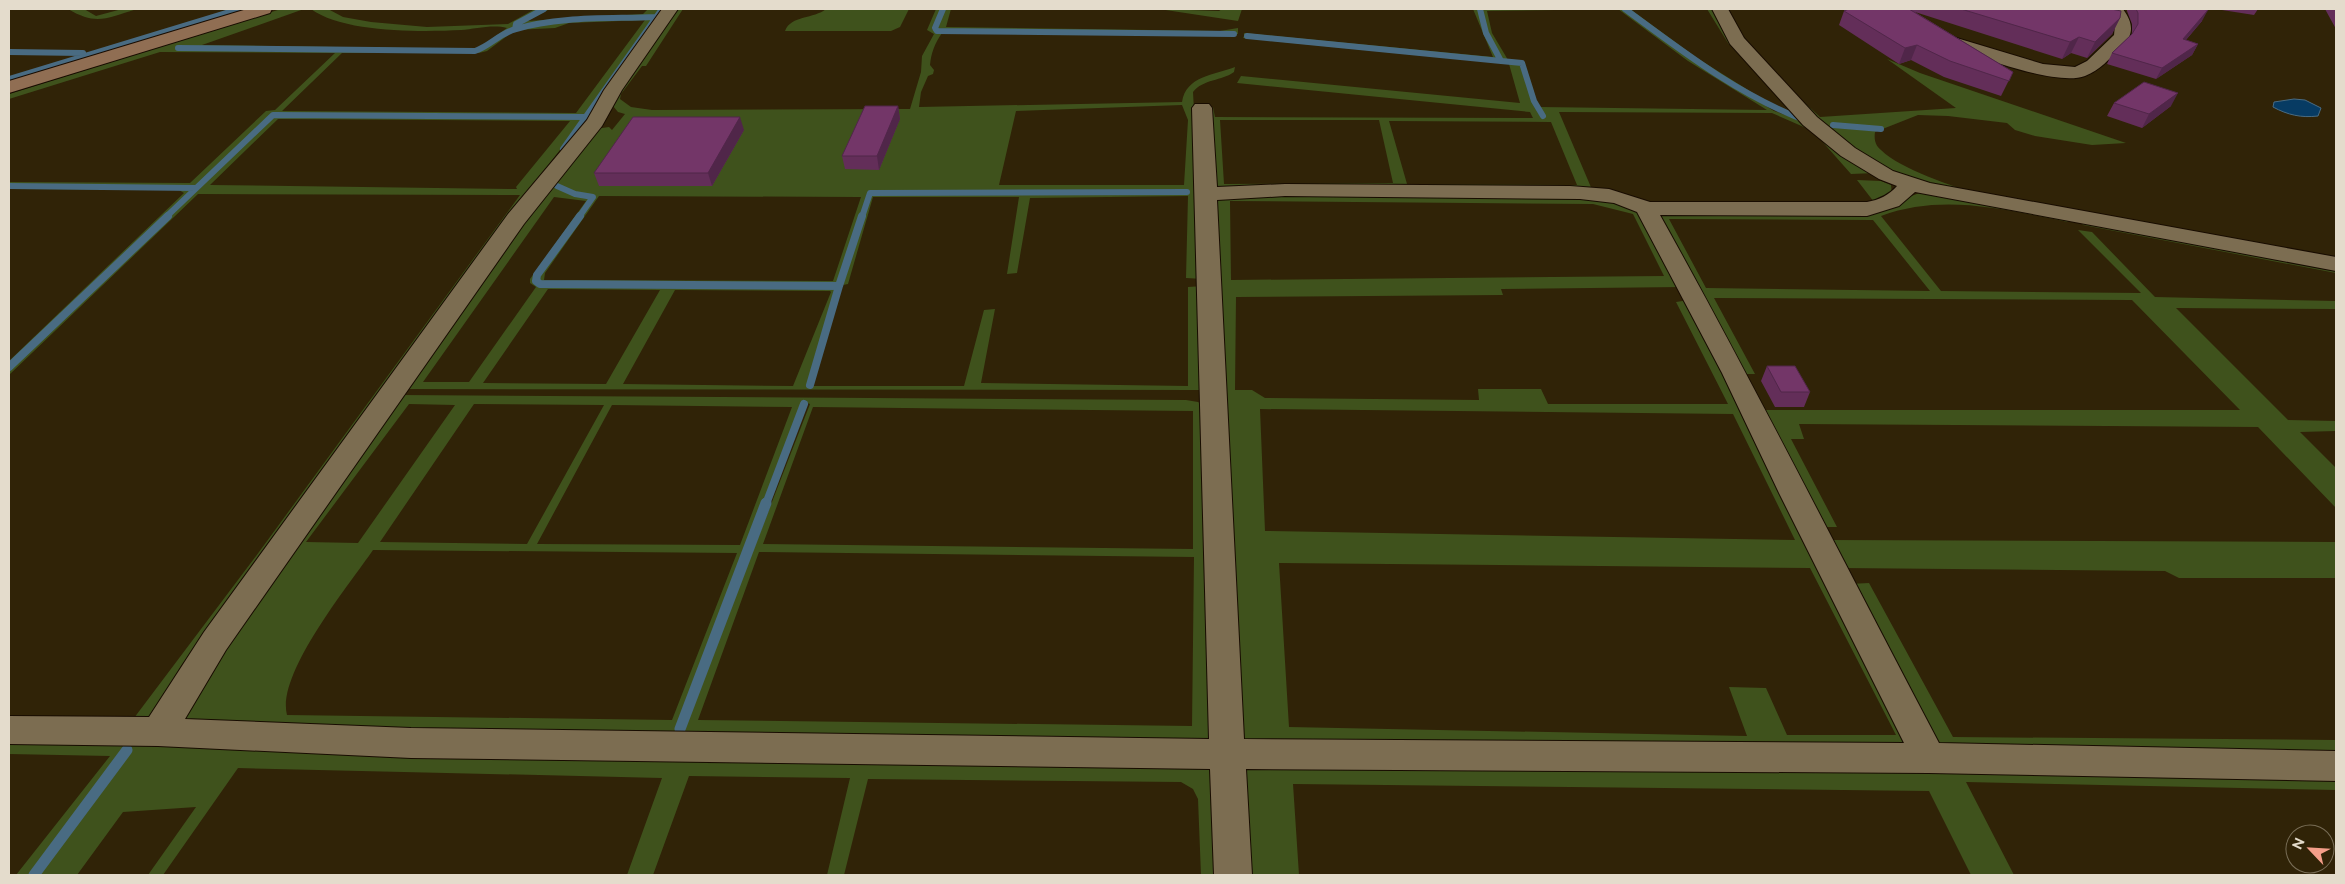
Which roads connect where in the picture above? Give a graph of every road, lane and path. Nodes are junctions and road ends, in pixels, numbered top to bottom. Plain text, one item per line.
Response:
1 (264, 9) edge
2 (670, 9) edge
3 (1720, 9) edge
4 (2112, 9) edge
5 (1950, 41) edge
6 (9, 87) edge
7 (1202, 108) dead end
8 (1910, 184) junction
9 (1206, 194) junction
10 (1646, 208) junction
11 (2336, 264) edge
12 (9, 730) edge
13 (158, 732) junction
14 (1226, 754) junction
15 (1929, 758) junction
16 (2336, 766) edge
17 (1233, 875) edge

1 - 6 main road
2 - 13 street
3 - 8 street
4 - 5 street
7 - 9 street
8 - 10 street
8 - 11 street
9 - 10 street
9 - 14 street
10 - 15 street
12 - 13 street
13 - 14 street
14 - 15 street
14 - 17 street
15 - 16 street

